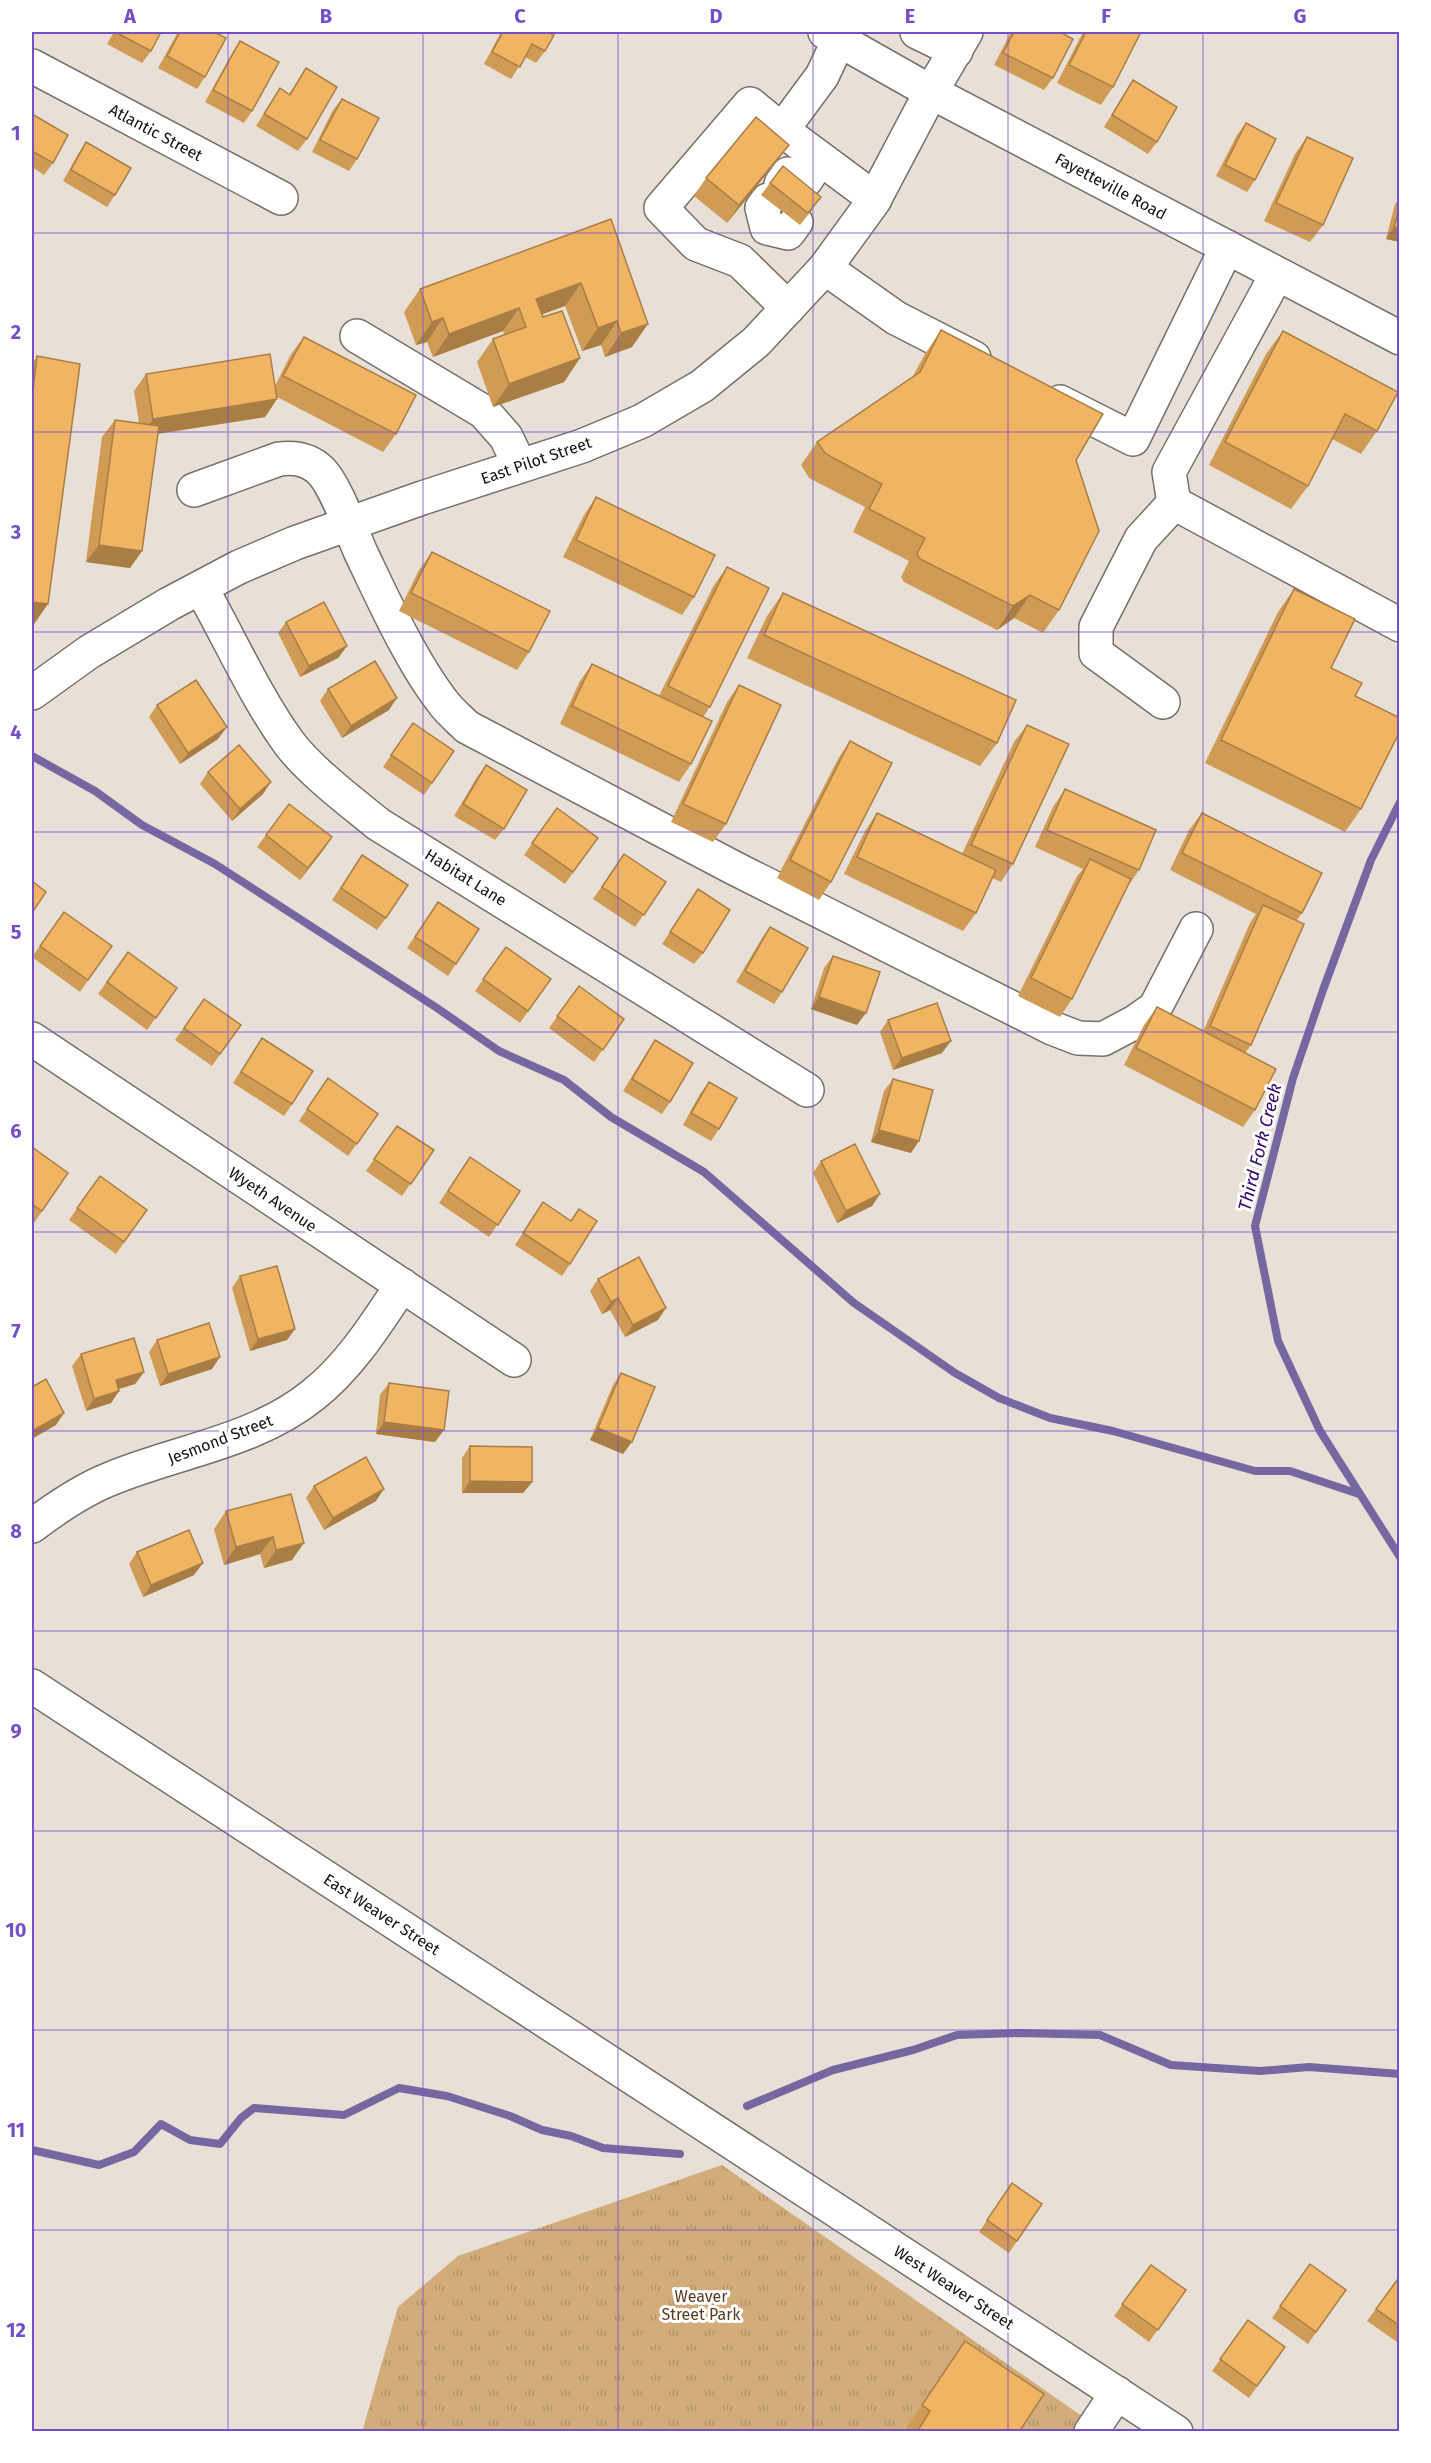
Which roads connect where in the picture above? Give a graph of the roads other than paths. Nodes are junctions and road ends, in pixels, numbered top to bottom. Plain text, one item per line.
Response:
1 (917, 32) edge
2 (832, 36) edge
3 (961, 41) edge
4 (32, 66) edge
5 (931, 92) junction
6 (782, 130) junction
7 (281, 198) dead end
8 (791, 198) junction
9 (874, 200) junction
10 (1227, 247) junction
11 (740, 261) junction
12 (825, 268) junction
13 (1277, 274) junction
14 (788, 308) junction
15 (357, 336) dead end
16 (1400, 338) edge
17 (999, 371) edge
18 (1030, 386) edge
19 (520, 466) junction
20 (194, 490) dead end
21 (1174, 503) junction
22 (349, 524) junction
23 (201, 588) junction
24 (1400, 625) edge
25 (32, 693) edge
26 (1163, 702) dead end
27 (1196, 929) dead end
28 (32, 1039) edge
29 (807, 1090) dead end
30 (402, 1285) junction
31 (514, 1360) dead end
32 (32, 1526) edge
33 (32, 1686) edge
34 (733, 2143) joint
35 (1118, 2393) junction
36 (1091, 2432) edge
37 (1176, 2432) edge

1 - 3 street
2 - 5 street, Fayetteville Road
2 - 6 street
3 - 5 street, East Pilot Street
4 - 7 street, Atlantic Street
5 - 9 street, East Pilot Street
5 - 10 street, Fayetteville Road
6 - 8 street
6 - 11 street
8 - 9 street
8 - 11 street
9 - 12 street, East Pilot Street
10 - 13 street, Fayetteville Road
10 - 18 street
11 - 14 street
12 - 14 street, East Pilot Street
12 - 17 street
13 - 16 street, Fayetteville Road
13 - 21 street
14 - 19 street, East Pilot Street
15 - 19 street
19 - 22 street, East Pilot Street
20 - 22 street
21 - 24 street
21 - 26 street
22 - 23 street, East Pilot Street
22 - 27 street
23 - 25 street, East Pilot Street
23 - 29 street, Habitat Lane
28 - 30 street, Wyeth Avenue
30 - 31 street, Wyeth Avenue
30 - 32 street, Jesmond Street
33 - 34 street, East Weaver Street
34 - 35 street, West Weaver Street
35 - 36 street
35 - 37 street, West Weaver Street

